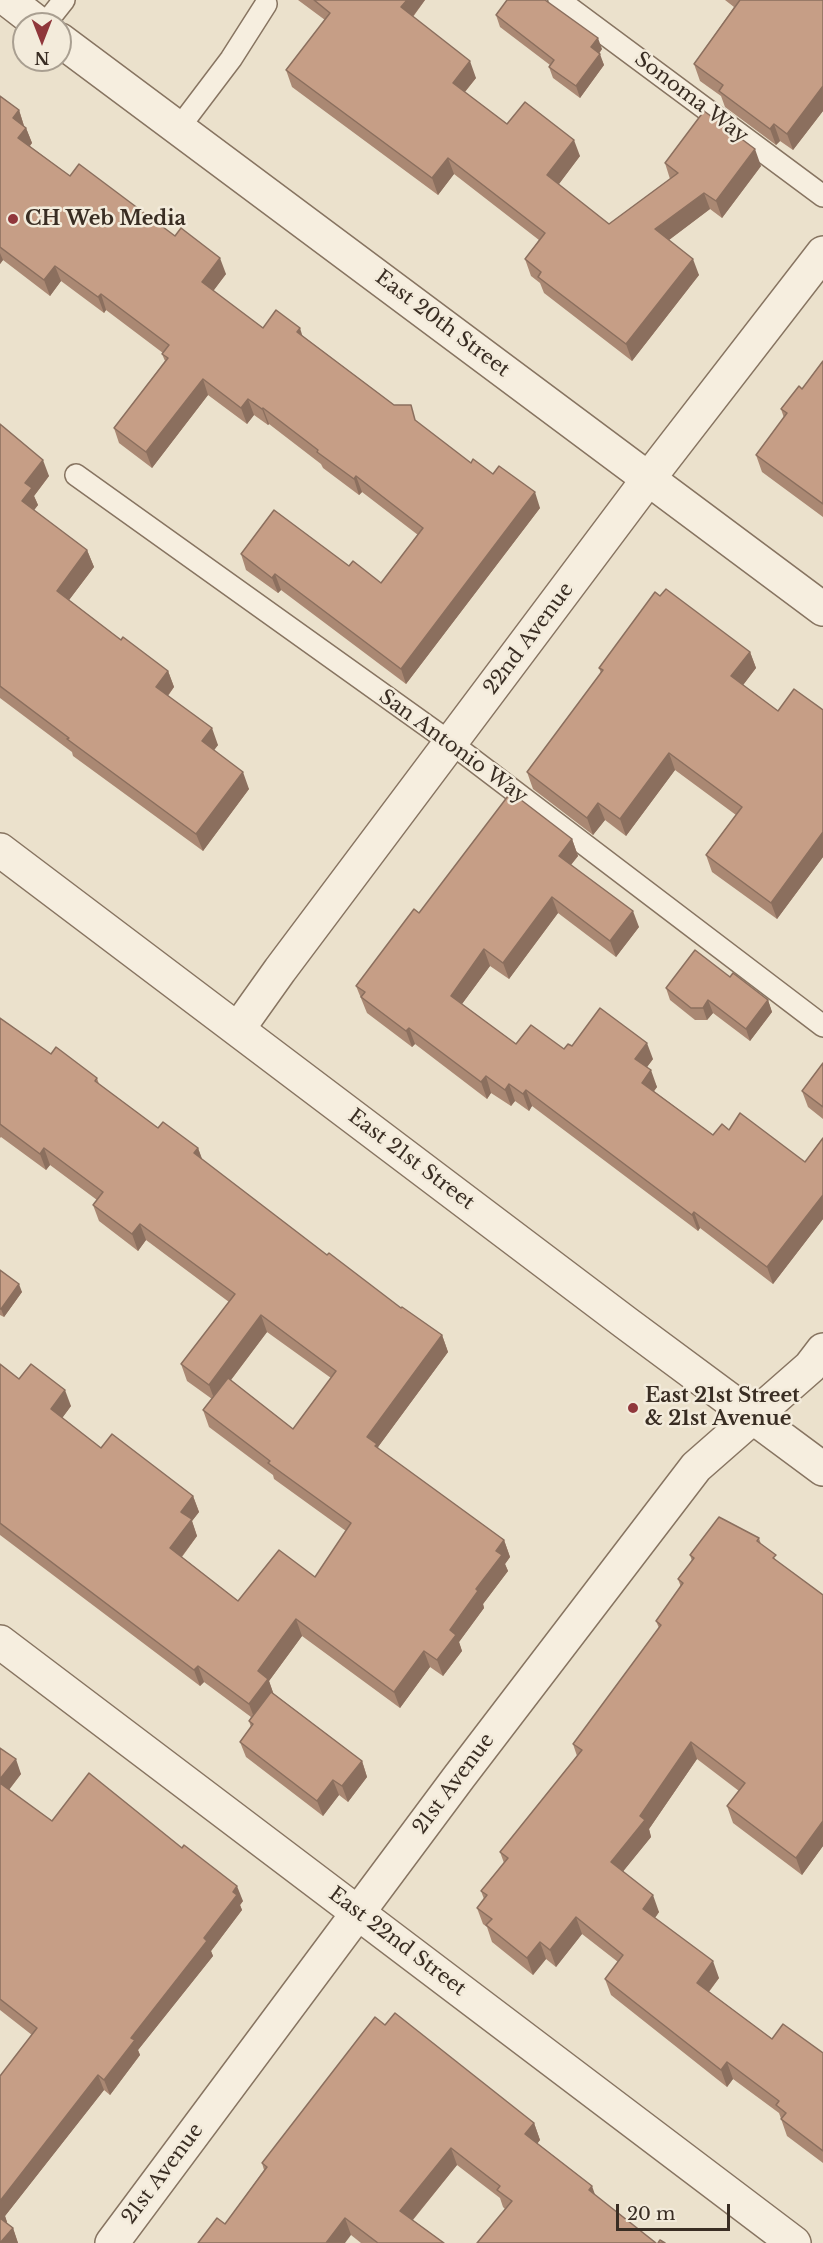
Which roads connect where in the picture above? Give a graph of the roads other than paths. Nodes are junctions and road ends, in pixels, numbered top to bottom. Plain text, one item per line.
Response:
1 (8, 0) edge
2 (64, 0) edge
3 (560, 0) edge
4 (266, 4) dead end
5 (24, 12) edge
6 (54, 12) edge
7 (72, 49) edge
8 (178, 129) junction
9 (823, 196) edge
10 (823, 253) edge
11 (76, 475) dead end
12 (649, 478) junction
13 (823, 609) edge
14 (451, 743) junction
15 (0, 850) edge
16 (823, 1026) edge
17 (238, 1029) junction
18 (823, 1350) edge
19 (753, 1417) junction
20 (823, 1469) edge
21 (0, 1642) edge
22 (358, 1913) junction
23 (112, 2243) edge
24 (794, 2243) edge

1 - 5 street
2 - 6 lane
3 - 9 lane, Sonoma Way
4 - 8 lane
7 - 8 street, East 20th Street
8 - 12 street, East 20th Street
10 - 12 street, 22nd Avenue
11 - 14 lane, San Antonio Way
12 - 13 street, East 20th Street
12 - 14 street, 22nd Avenue
14 - 16 lane, San Antonio Way
14 - 17 street, 22nd Avenue
15 - 17 street, East 21st Street
17 - 19 street, East 21st Street
18 - 19 street, 21st Avenue
19 - 20 street, East 21st Street
19 - 22 street, 21st Avenue
21 - 22 street, East 22nd Street
22 - 23 street, 21st Avenue
22 - 24 street, East 22nd Street

